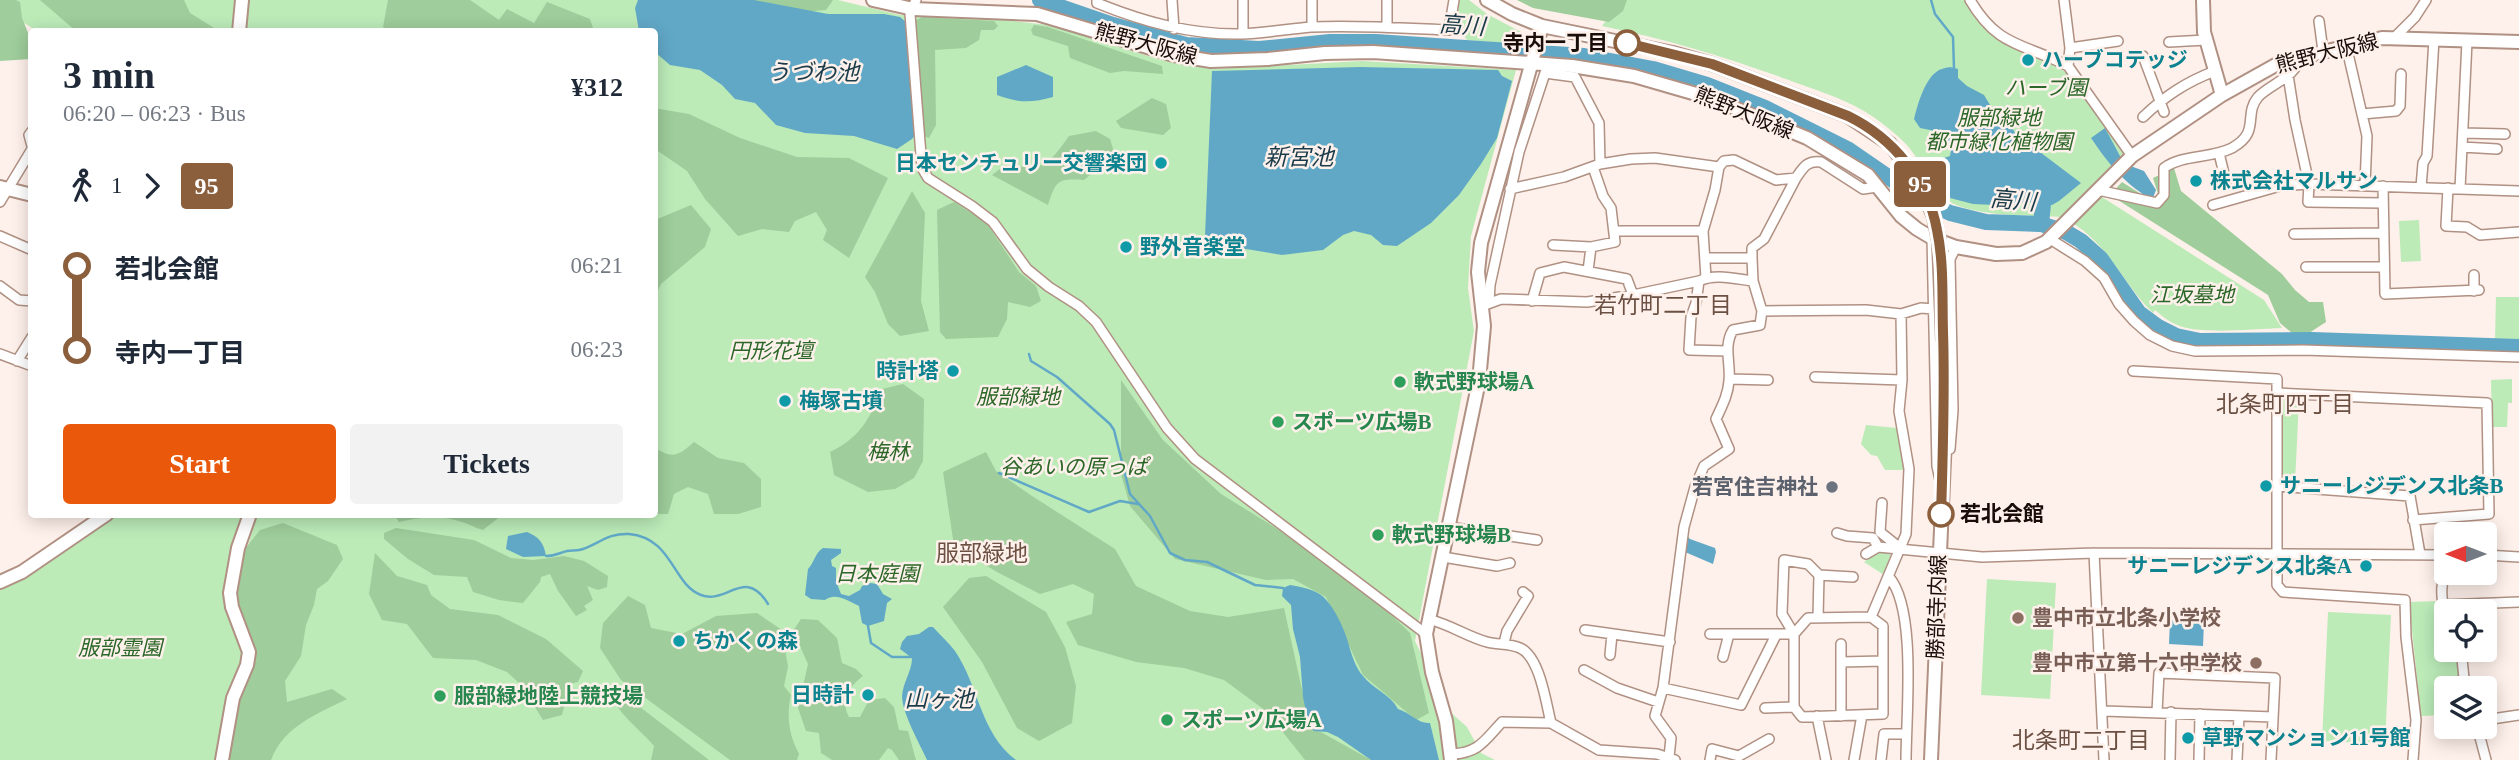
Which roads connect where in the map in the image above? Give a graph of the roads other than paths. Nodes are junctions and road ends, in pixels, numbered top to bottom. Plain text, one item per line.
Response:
1 (242, 0) edge
2 (873, 0) edge
3 (1097, 0) edge
4 (1172, 0) edge
5 (1243, 0) edge
6 (1312, 0) edge
7 (1387, 0) edge
8 (1454, 0) edge
9 (1487, 0) edge
10 (1970, 0) edge
11 (2064, 0) edge
12 (2203, 0) edge
13 (2426, 0) edge
14 (915, 4) edge
15 (2319, 21) dead end
16 (1312, 27) junction
17 (1387, 27) junction
18 (239, 28) edge
19 (1174, 29) junction
20 (1540, 32) junction
21 (1243, 34) junction
22 (2395, 37) junction
23 (2434, 39) junction
24 (2206, 40) junction
25 (2118, 41) dead end
26 (2467, 41) junction
27 (2169, 42) dead end
28 (2519, 42) edge
29 (2346, 45) junction
30 (2070, 48) junction
31 (2323, 51) junction
32 (2144, 56) dead end
33 (2299, 56) junction
34 (1532, 64) junction
35 (2068, 66) junction
36 (2215, 71) junction
37 (2401, 74) dead end
38 (2288, 75) junction
39 (2222, 95) junction
40 (2160, 102) junction
41 (2164, 111) dead end
42 (2362, 114) junction
43 (2143, 117) dead end
44 (1512, 128) junction
45 (1525, 133) junction
46 (2463, 133) junction
47 (2505, 134) dead end
48 (2462, 147) junction
49 (2497, 149) dead end
50 (2219, 153) junction
51 (28, 154) edge
52 (2131, 158) junction
53 (1597, 165) junction
54 (1719, 167) junction
55 (1796, 178) junction
56 (2225, 182) dead end
57 (2309, 184) junction
58 (2365, 185) junction
59 (2383, 186) junction
60 (1877, 187) junction
61 (2421, 187) junction
62 (4, 188) edge
63 (2448, 188) junction
64 (1510, 189) junction
65 (2460, 189) junction
66 (2098, 190) junction
67 (2519, 191) edge
68 (28, 194) edge
69 (0, 202) edge
70 (2382, 203) junction
71 (2219, 206) dead end
72 (1615, 231) junction
73 (1703, 231) junction
74 (2519, 232) edge
75 (2383, 233) junction
76 (2294, 234) dead end
77 (0, 236) edge
78 (2052, 237) junction
79 (1932, 238) junction
80 (1553, 245) dead end
81 (1591, 247) junction
82 (1956, 247) junction
83 (28, 248) edge
84 (1706, 258) junction
85 (1752, 258) junction
86 (2311, 264) dead end
87 (2384, 267) junction
88 (1588, 271) junction
89 (2473, 275) dead end
90 (1703, 280) junction
91 (1753, 281) junction
92 (0, 286) edge
93 (1633, 295) junction
94 (28, 301) edge
95 (1532, 301) junction
96 (1486, 304) junction
97 (1933, 309) junction
98 (1762, 311) junction
99 (1901, 314) junction
100 (28, 343) edge
101 (1728, 351) junction
102 (0, 354) edge
103 (2519, 357) edge
104 (17, 361) junction
105 (28, 365) edge
106 (2133, 371) dead end
107 (1815, 377) dead end
108 (1730, 379) junction
109 (1768, 380) dead end
110 (1902, 380) junction
111 (2278, 393) junction
112 (2277, 486) junction
113 (1942, 489) junction
114 (1882, 503) dead end
115 (101, 518) edge
116 (249, 518) edge
117 (2413, 520) junction
118 (1449, 527) junction
119 (1837, 533) dead end
120 (1537, 540) dead end
121 (1878, 547) junction
122 (1900, 548) junction
123 (2094, 552) junction
124 (1940, 553) junction
125 (1866, 554) dead end
126 (2277, 554) junction
127 (2420, 554) junction
128 (2434, 555) edge
129 (2497, 556) edge
130 (1443, 557) junction
131 (2519, 557) edge
132 (1510, 563) dead end
133 (1819, 575) junction
134 (1853, 577) dead end
135 (1889, 577) junction
136 (0, 582) edge
137 (1523, 593) dead end
138 (2519, 602) edge
139 (2497, 604) edge
140 (1871, 617) junction
141 (1818, 618) junction
142 (1431, 620) junction
143 (1585, 630) dead end
144 (1612, 634) junction
145 (1710, 634) dead end
146 (1728, 634) junction
147 (1426, 635) junction
148 (1776, 635) junction
149 (1794, 635) junction
150 (1670, 642) junction
151 (1504, 643) junction
152 (1841, 644) dead end
153 (1610, 655) dead end
154 (1723, 657) dead end
155 (1883, 661) junction
156 (1841, 662) junction
157 (1584, 670) dead end
158 (1663, 688) junction
159 (1658, 702) junction
160 (1794, 707) junction
161 (1765, 708) dead end
162 (2104, 711) junction
163 (2157, 712) junction
164 (2171, 712) junction
165 (2200, 714) junction
166 (1862, 715) junction
167 (2519, 715) edge
168 (1817, 716) junction
169 (1841, 716) junction
170 (2239, 716) junction
171 (2273, 717) junction
172 (2497, 718) edge
173 (1551, 723) junction
174 (1906, 734) junction
175 (1769, 739) dead end
176 (2480, 739) edge
177 (1451, 757) edge
178 (1672, 758) edge
179 (222, 760) edge
180 (1710, 760) edge
181 (1826, 760) edge
182 (1854, 760) edge
183 (1881, 760) edge
184 (1906, 760) edge
185 (1931, 760) edge
186 (2104, 760) edge
187 (2170, 760) edge
188 (2199, 760) edge
189 (2237, 760) edge
190 (2271, 760) edge
191 (2413, 760) edge
192 (2486, 760) edge

1 - 18 street
2 - 14 street, 熊野大阪線
3 - 19 street
4 - 19 street
5 - 21 street
6 - 16 street
7 - 17 street
8 - 17 street
9 - 20 street, 勝部寺内線
10 - 35 street
11 - 30 street
12 - 24 street
13 - 22 street
14 - 34 street, 熊野大阪線
14 - 147 street
15 - 31 street
16 - 17 street
16 - 21 street
19 - 21 street
20 - 34 street
20 - 113 street, 勝部寺内線, bridge
22 - 23 street, 熊野大阪線
22 - 29 street, 熊野大阪線
23 - 26 street, 熊野大阪線
23 - 61 street
24 - 27 street
24 - 36 street
25 - 30 street
26 - 28 street, 熊野大阪線
26 - 46 street
29 - 31 street, 熊野大阪線
29 - 42 street
30 - 35 street
31 - 33 street, 熊野大阪線
32 - 40 street
33 - 38 street
33 - 39 street, 熊野大阪線
34 - 44 street
34 - 60 street, 熊野大阪線
35 - 52 street
36 - 39 street
36 - 40 street
37 - 42 street
38 - 50 street
38 - 57 street
39 - 52 street, 熊野大阪線
40 - 41 street
40 - 43 street
42 - 58 street
44 - 45 street
44 - 96 street
45 - 53 street
45 - 64 street
46 - 47 street
46 - 48 street
48 - 49 street
48 - 65 street
50 - 56 street
50 - 66 street
51 - 62 street
52 - 66 street, 熊野大阪線
53 - 54 street
53 - 64 street
53 - 72 street
54 - 55 street
54 - 73 street
55 - 60 street
55 - 85 street
57 - 58 street
57 - 70 street
57 - 71 street
58 - 59 street
59 - 61 street
59 - 70 street
60 - 79 street, 熊野大阪線
61 - 63 street
62 - 68 street
62 - 69 street
63 - 65 street
63 - 74 street
64 - 96 street
65 - 67 street
66 - 78 street, 熊野大阪線
70 - 75 street
72 - 73 street
72 - 81 street
73 - 84 street
75 - 76 street
75 - 87 street
77 - 83 street
78 - 82 street, 熊野大阪線
78 - 103 street
79 - 82 street, 熊野大阪線
79 - 97 street
80 - 81 street
81 - 88 street
82 - 113 street
84 - 85 street
84 - 90 street
85 - 91 street
86 - 87 street
87 - 89 street
88 - 93 street
88 - 95 street
90 - 91 street
90 - 93 street
90 - 101 street
91 - 98 street
92 - 94 street
93 - 95 street
95 - 96 street
96 - 118 street
97 - 99 street
97 - 113 street
98 - 99 street
98 - 101 street
99 - 110 street
100 - 104 street
101 - 108 street
102 - 104 street
104 - 105 street
106 - 111 street
107 - 110 street
108 - 109 street
108 - 150 street
110 - 122 street
111 - 112 street
111 - 117 street
112 - 117 street
112 - 126 street
113 - 124 street, 勝部寺内線
114 - 122 street
115 - 136 street
116 - 179 street
117 - 127 street
118 - 120 street
118 - 130 street
119 - 121 street
121 - 122 street
121 - 125 street
122 - 124 street
122 - 135 street
123 - 124 street
123 - 126 street
123 - 162 street
124 - 185 street, 勝部寺内線
126 - 127 street
126 - 191 street
127 - 128 street
129 - 131 street
130 - 132 street
130 - 142 street
133 - 134 street
133 - 141 street
133 - 149 street
135 - 140 street
135 - 174 street
137 - 151 street
138 - 139 street
140 - 141 street
140 - 155 street
141 - 149 street
142 - 147 street
142 - 151 street
143 - 144 street
144 - 150 street
144 - 153 street
145 - 146 street
146 - 148 street
146 - 154 street
147 - 177 street
148 - 149 street
148 - 158 street
149 - 160 street
150 - 158 street
151 - 173 street
152 - 156 street
155 - 156 street
155 - 166 street
156 - 169 street
157 - 159 street
158 - 159 street
159 - 178 street
160 - 161 street
160 - 168 street
162 - 163 street
162 - 186 street
163 - 164 street
163 - 171 street
164 - 165 street
164 - 187 street
165 - 170 street
165 - 188 street
166 - 169 street
166 - 182 street
167 - 172 street
168 - 169 street
168 - 181 street
170 - 171 street
170 - 189 street
171 - 190 street
173 - 177 street
173 - 178 street
174 - 183 street
174 - 184 street
175 - 180 street
176 - 192 street

